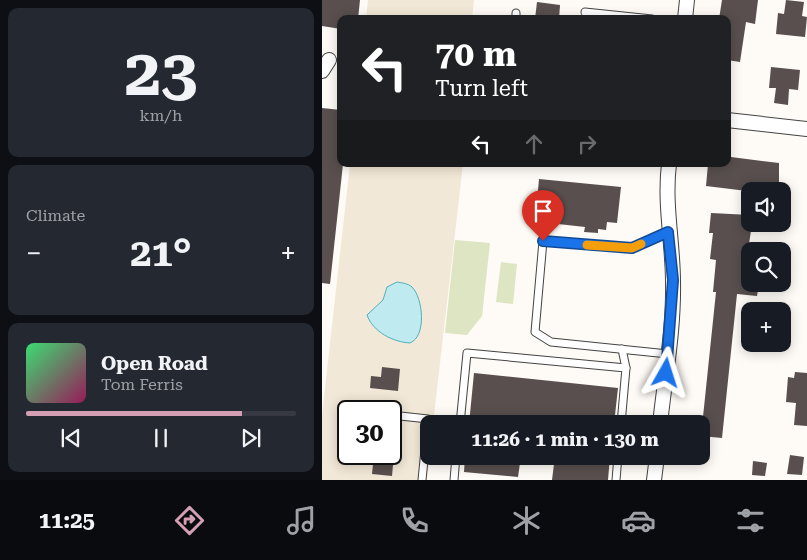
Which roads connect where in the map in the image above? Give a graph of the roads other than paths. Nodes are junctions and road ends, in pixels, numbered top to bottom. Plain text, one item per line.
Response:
1 (687, 0) edge
2 (585, 12) dead end
3 (614, 15) edge
4 (685, 15) edge
5 (731, 120) edge
6 (806, 129) edge
7 (669, 167) edge
8 (668, 232) junction
9 (622, 349) junction
10 (668, 354) junction
11 (626, 368) junction
12 (461, 415) edge
13 (622, 415) edge
14 (661, 415) edge
15 (402, 416) edge
16 (455, 465) edge
17 (617, 465) edge
18 (656, 465) edge
19 (422, 480) edge
20 (454, 480) edge
21 (616, 480) edge
22 (654, 480) edge

1 - 4 street
2 - 3 lane
5 - 6 street
7 - 8 street
8 - 9 lane
8 - 10 street
9 - 10 lane
9 - 11 lane
10 - 14 street
11 - 12 lane
11 - 13 lane
15 - 19 lane
16 - 20 lane
17 - 21 lane
18 - 22 street

